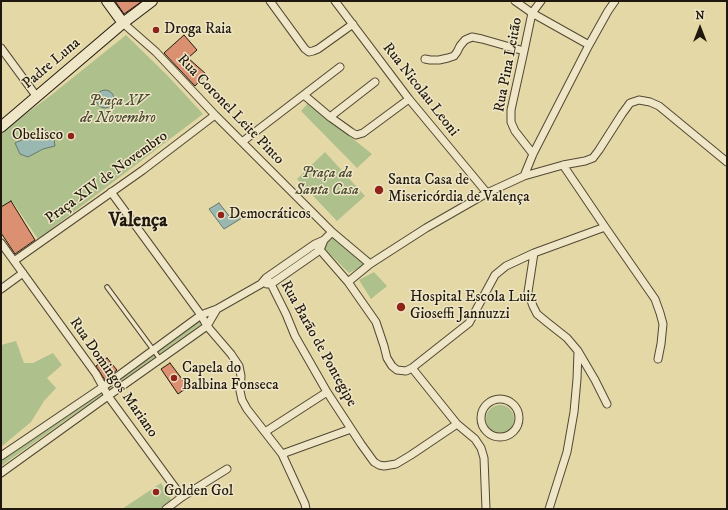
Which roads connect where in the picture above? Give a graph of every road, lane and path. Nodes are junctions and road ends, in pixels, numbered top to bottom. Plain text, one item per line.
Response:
1 (107, 1) edge
2 (152, 1) edge
3 (270, 1) edge
4 (335, 1) edge
5 (515, 1) edge
6 (541, 1) edge
7 (615, 1) edge
8 (532, 13) junction
9 (123, 23) junction
10 (353, 24) junction
11 (589, 45) junction
12 (1, 48) edge
13 (524, 51) junction
14 (425, 59) dead end
15 (340, 67) dead end
16 (375, 82) dead end
17 (304, 95) junction
18 (37, 97) junction
19 (409, 99) junction
20 (215, 115) junction
21 (330, 117) junction
22 (1, 127) edge
23 (242, 142) junction
24 (533, 154) junction
25 (727, 162) edge
26 (563, 165) junction
27 (524, 176) junction
28 (111, 192) junction
29 (487, 193) junction
30 (605, 227) junction
31 (332, 232) junction
32 (1, 243) edge
33 (318, 247) junction
34 (534, 253) junction
35 (14, 261) junction
36 (370, 264) junction
37 (23, 273) junction
38 (266, 278) junction
39 (348, 282) junction
40 (261, 284) junction
41 (271, 284) junction
42 (107, 288) dead end
43 (1, 289) edge
44 (217, 309) junction
45 (201, 315) junction
46 (207, 326) junction
47 (153, 350) junction
48 (578, 351) junction
49 (160, 359) junction
50 (658, 359) dead end
51 (412, 368) junction
52 (103, 387) junction
53 (327, 392) junction
54 (108, 396) junction
55 (607, 404) dead end
56 (457, 424) junction
57 (351, 429) junction
58 (265, 432) junction
59 (488, 432) junction
60 (475, 439) junction
61 (282, 454) junction
62 (1, 456) edge
63 (227, 469) dead end
64 (1, 472) edge
65 (182, 497) junction
66 (166, 509) edge
67 (306, 509) edge
68 (486, 509) edge
69 (549, 509) edge

1 - 9 street
2 - 9 street, Padre Luna
3 - 10 street
4 - 10 street, Rua Nicolau Leoni
5 - 8 street
6 - 8 street, Rua Pina Leitão
7 - 11 street
8 - 11 street
8 - 13 street, Rua Pina Leitão
9 - 18 street, Padre Luna
9 - 20 street, Rua Coronel Leite Pinto
10 - 19 street, Rua Nicolau Leoni
11 - 24 street
12 - 18 street
13 - 14 street
13 - 24 street, Rua Pina Leitão
15 - 17 street
16 - 21 street
17 - 21 street
17 - 23 street
18 - 22 street, Padre Luna
19 - 21 street
19 - 29 street, Rua Nicolau Leoni
20 - 23 street, Rua Coronel Leite Pinto
20 - 28 street, Praça XIV de Novembro
23 - 31 street, Rua Coronel Leite Pinto
24 - 27 street
25 - 26 street
26 - 27 street
26 - 30 street
27 - 29 street
28 - 35 street, Praça XIV de Novembro
28 - 45 street
29 - 36 street
30 - 34 street
30 - 50 street
31 - 33 street
31 - 36 street, Rua Coronel Leite Pinto
32 - 35 street, Rua Domingos Mariano
33 - 38 street
33 - 39 street
33 - 41 street
34 - 48 street
34 - 51 street
35 - 37 street, Rua Domingos Mariano
36 - 39 street
37 - 43 street
37 - 52 street, Rua Domingos Mariano
38 - 40 street
38 - 41 street, Rua Barão de Pontegipe
39 - 51 street
40 - 41 street
40 - 44 street
41 - 53 street, Rua Barão de Pontegipe
42 - 47 lane
44 - 45 street
44 - 46 street
45 - 46 street
45 - 47 street
46 - 49 street
46 - 58 street
47 - 49 lane
47 - 52 street
48 - 55 street
48 - 69 street
49 - 54 street
51 - 56 street
52 - 54 street, Rua Domingos Mariano
52 - 62 street
53 - 57 street, Rua Barão de Pontegipe
53 - 58 street
54 - 64 street
54 - 65 street, Rua Domingos Mariano
56 - 57 street, Rua Barão de Pontegipe
56 - 60 street
57 - 61 street
58 - 61 street
59 - 59 street
59 - 60 street
60 - 68 street
61 - 67 street
63 - 65 street
65 - 66 street

